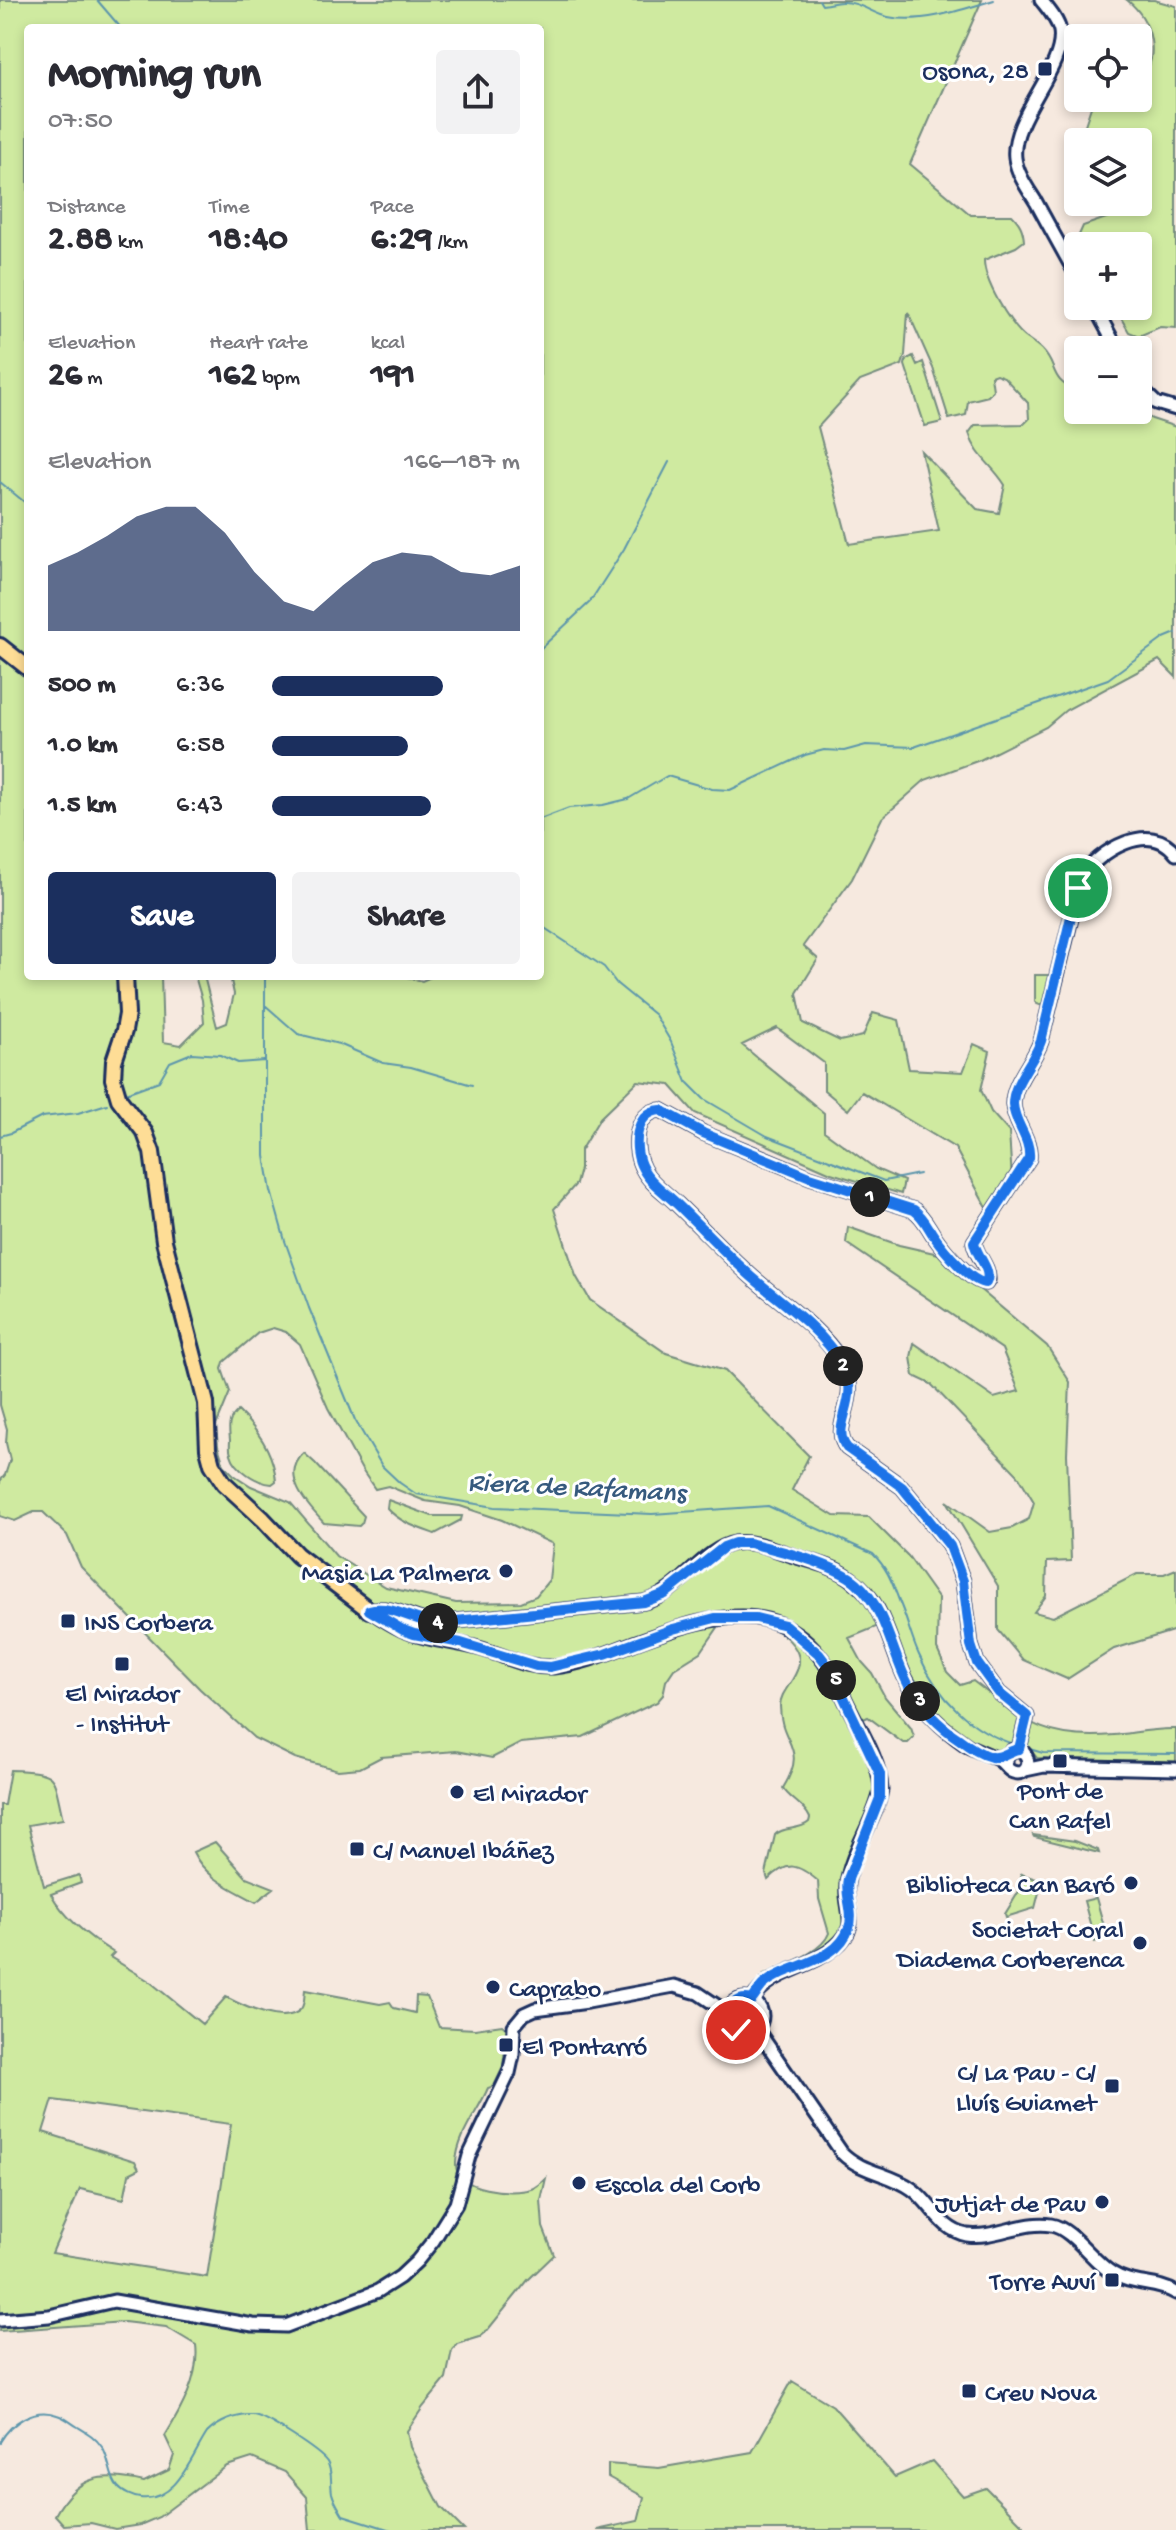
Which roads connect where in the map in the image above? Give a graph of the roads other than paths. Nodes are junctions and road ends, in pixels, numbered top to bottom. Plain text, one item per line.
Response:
1 (1041, 0) edge
2 (1064, 253) edge
3 (1152, 399) edge
4 (1176, 409) edge
5 (0, 646) edge
6 (24, 665) edge
7 (1176, 854) edge
8 (125, 980) edge
9 (369, 1610) junction
10 (1018, 1757) junction
11 (1176, 1769) edge
12 (752, 2000) junction
13 (728, 2013) junction
14 (756, 2028) junction
15 (1176, 2293) edge
16 (0, 2320) edge

1 - 2 street
3 - 4 street
5 - 6 main road
7 - 10 street
8 - 9 main road
9 - 10 street
9 - 12 street
10 - 11 street
12 - 13 street
12 - 14 street
13 - 14 street
13 - 16 street
14 - 15 street

